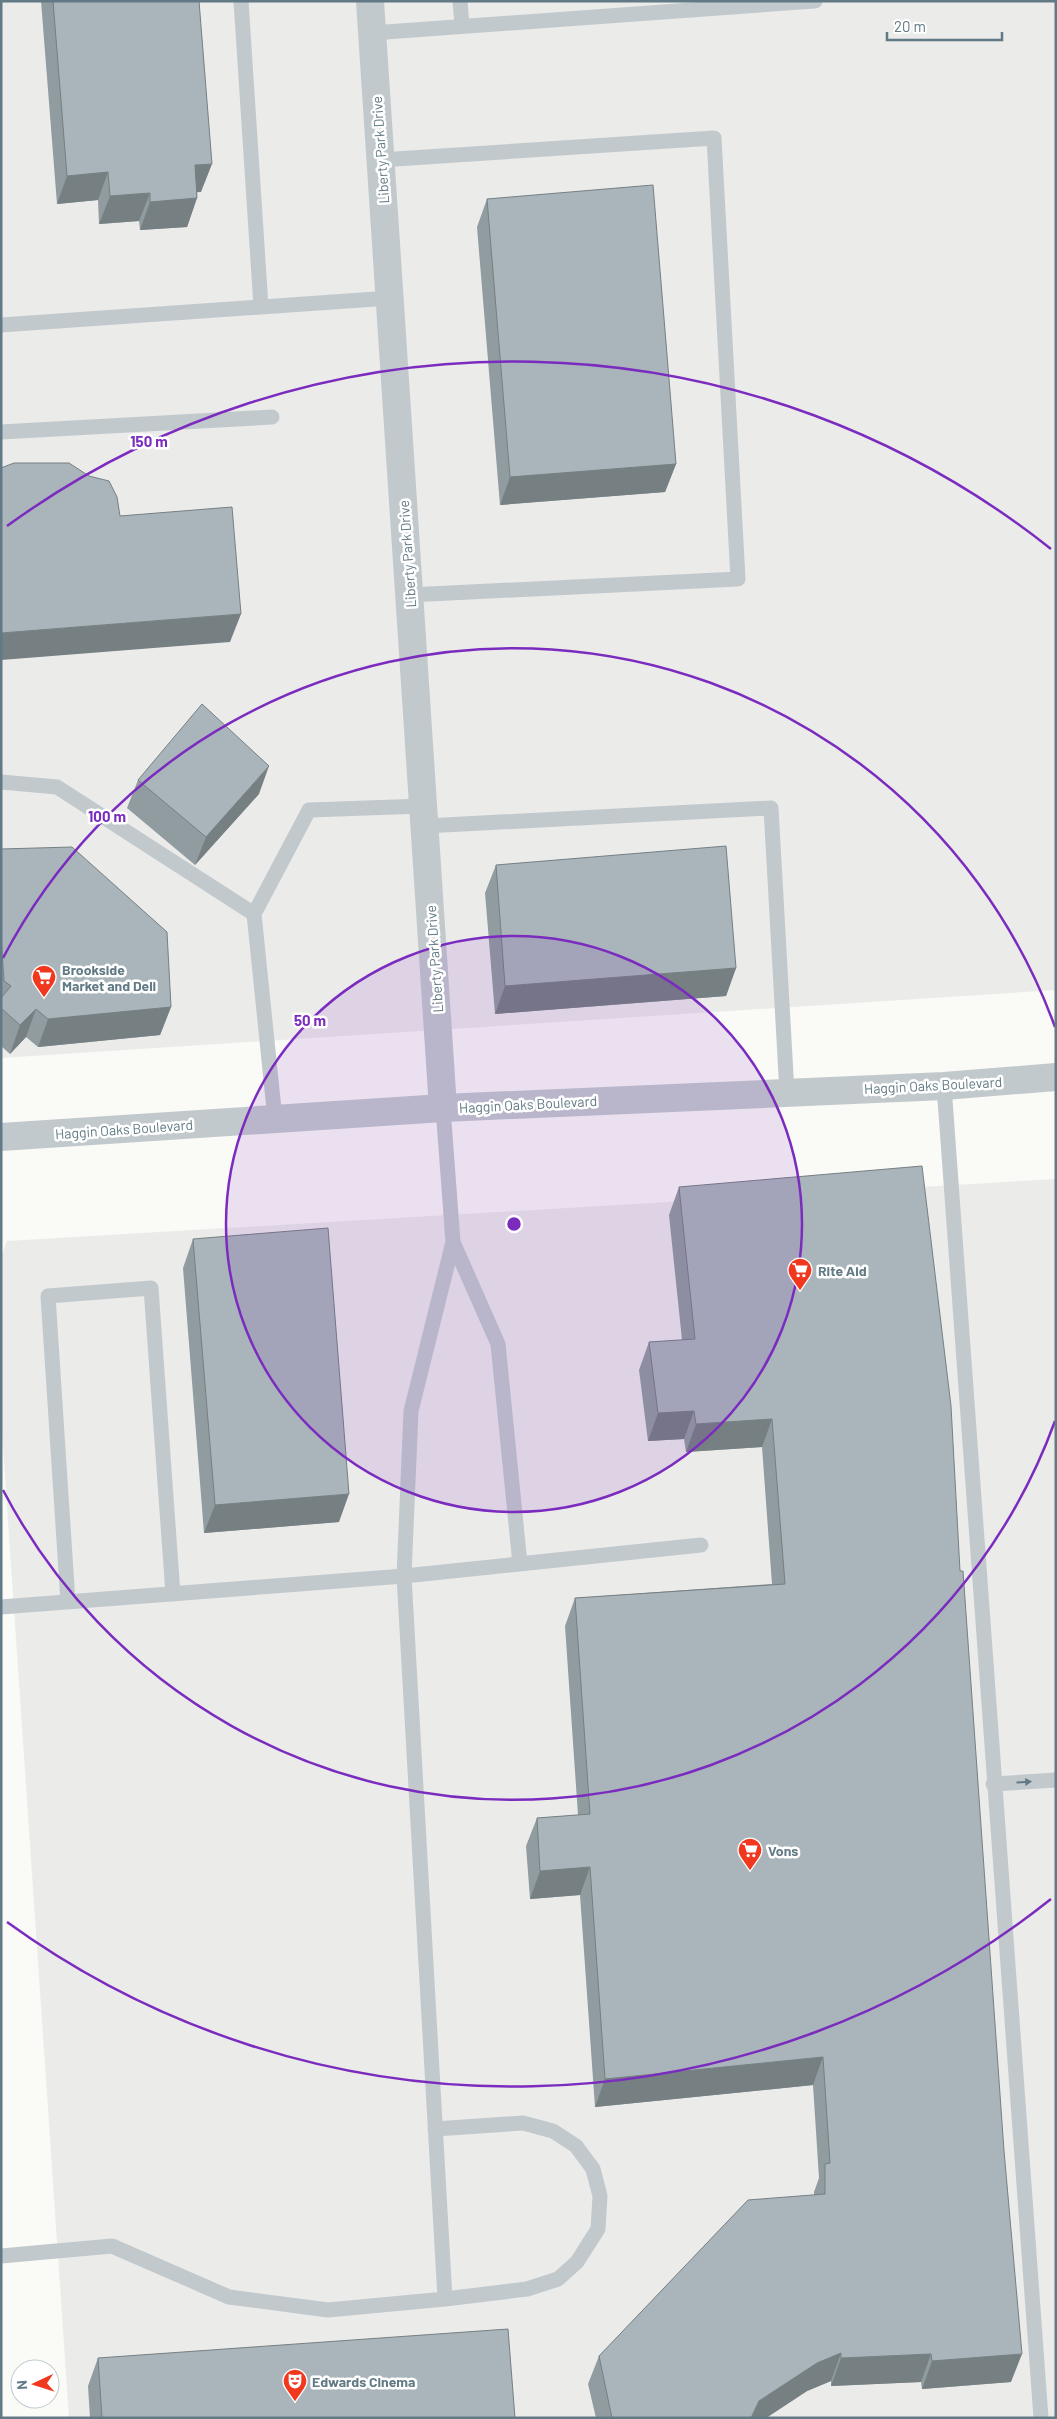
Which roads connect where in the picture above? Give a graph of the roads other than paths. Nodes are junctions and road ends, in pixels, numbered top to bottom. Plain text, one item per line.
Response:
1 (241, 1) edge
2 (370, 1) edge
3 (460, 1) edge
4 (815, 1) edge
5 (462, 26) junction
6 (372, 33) junction
7 (380, 160) junction
8 (390, 298) junction
9 (261, 308) junction
10 (1, 325) edge
11 (272, 417) dead end
12 (1, 432) edge
13 (410, 595) junction
14 (1, 782) edge
15 (424, 816) junction
16 (254, 914) junction
17 (1056, 1077) edge
18 (944, 1086) junction
19 (787, 1093) junction
20 (443, 1108) junction
21 (274, 1119) junction
22 (1, 1137) edge
23 (453, 1242) junction
24 (701, 1545) dead end
25 (520, 1564) junction
26 (404, 1576) junction
27 (173, 1594) junction
28 (68, 1602) junction
29 (1, 1607) edge
30 (1056, 1780) edge
31 (993, 1784) junction
32 (435, 2129) junction
33 (1, 2256) edge
34 (445, 2299) junction
35 (1041, 2418) edge

1 - 9 lane
2 - 6 street, Liberty Park Drive
3 - 5 lane
4 - 5 lane
5 - 6 lane
6 - 7 street, Liberty Park Drive
7 - 8 street, Liberty Park Drive
7 - 13 lane
8 - 9 lane
8 - 13 street, Liberty Park Drive
9 - 10 lane
11 - 12 lane
13 - 15 street, Liberty Park Drive
14 - 16 lane
15 - 16 lane
15 - 19 lane
15 - 20 street, Liberty Park Drive
16 - 21 lane
17 - 18 street, Haggin Oaks Boulevard
18 - 19 street, Haggin Oaks Boulevard
18 - 31 lane
19 - 20 street, Haggin Oaks Boulevard
20 - 21 street, Haggin Oaks Boulevard
20 - 23 lane
21 - 22 street, Haggin Oaks Boulevard
23 - 25 lane
23 - 26 lane
24 - 25 lane
25 - 26 lane
26 - 27 lane
26 - 32 lane
27 - 28 lane
27 - 28 lane
28 - 29 lane
31 -> 30 lane
31 - 35 lane
32 - 34 lane
32 - 34 lane
33 - 34 lane

